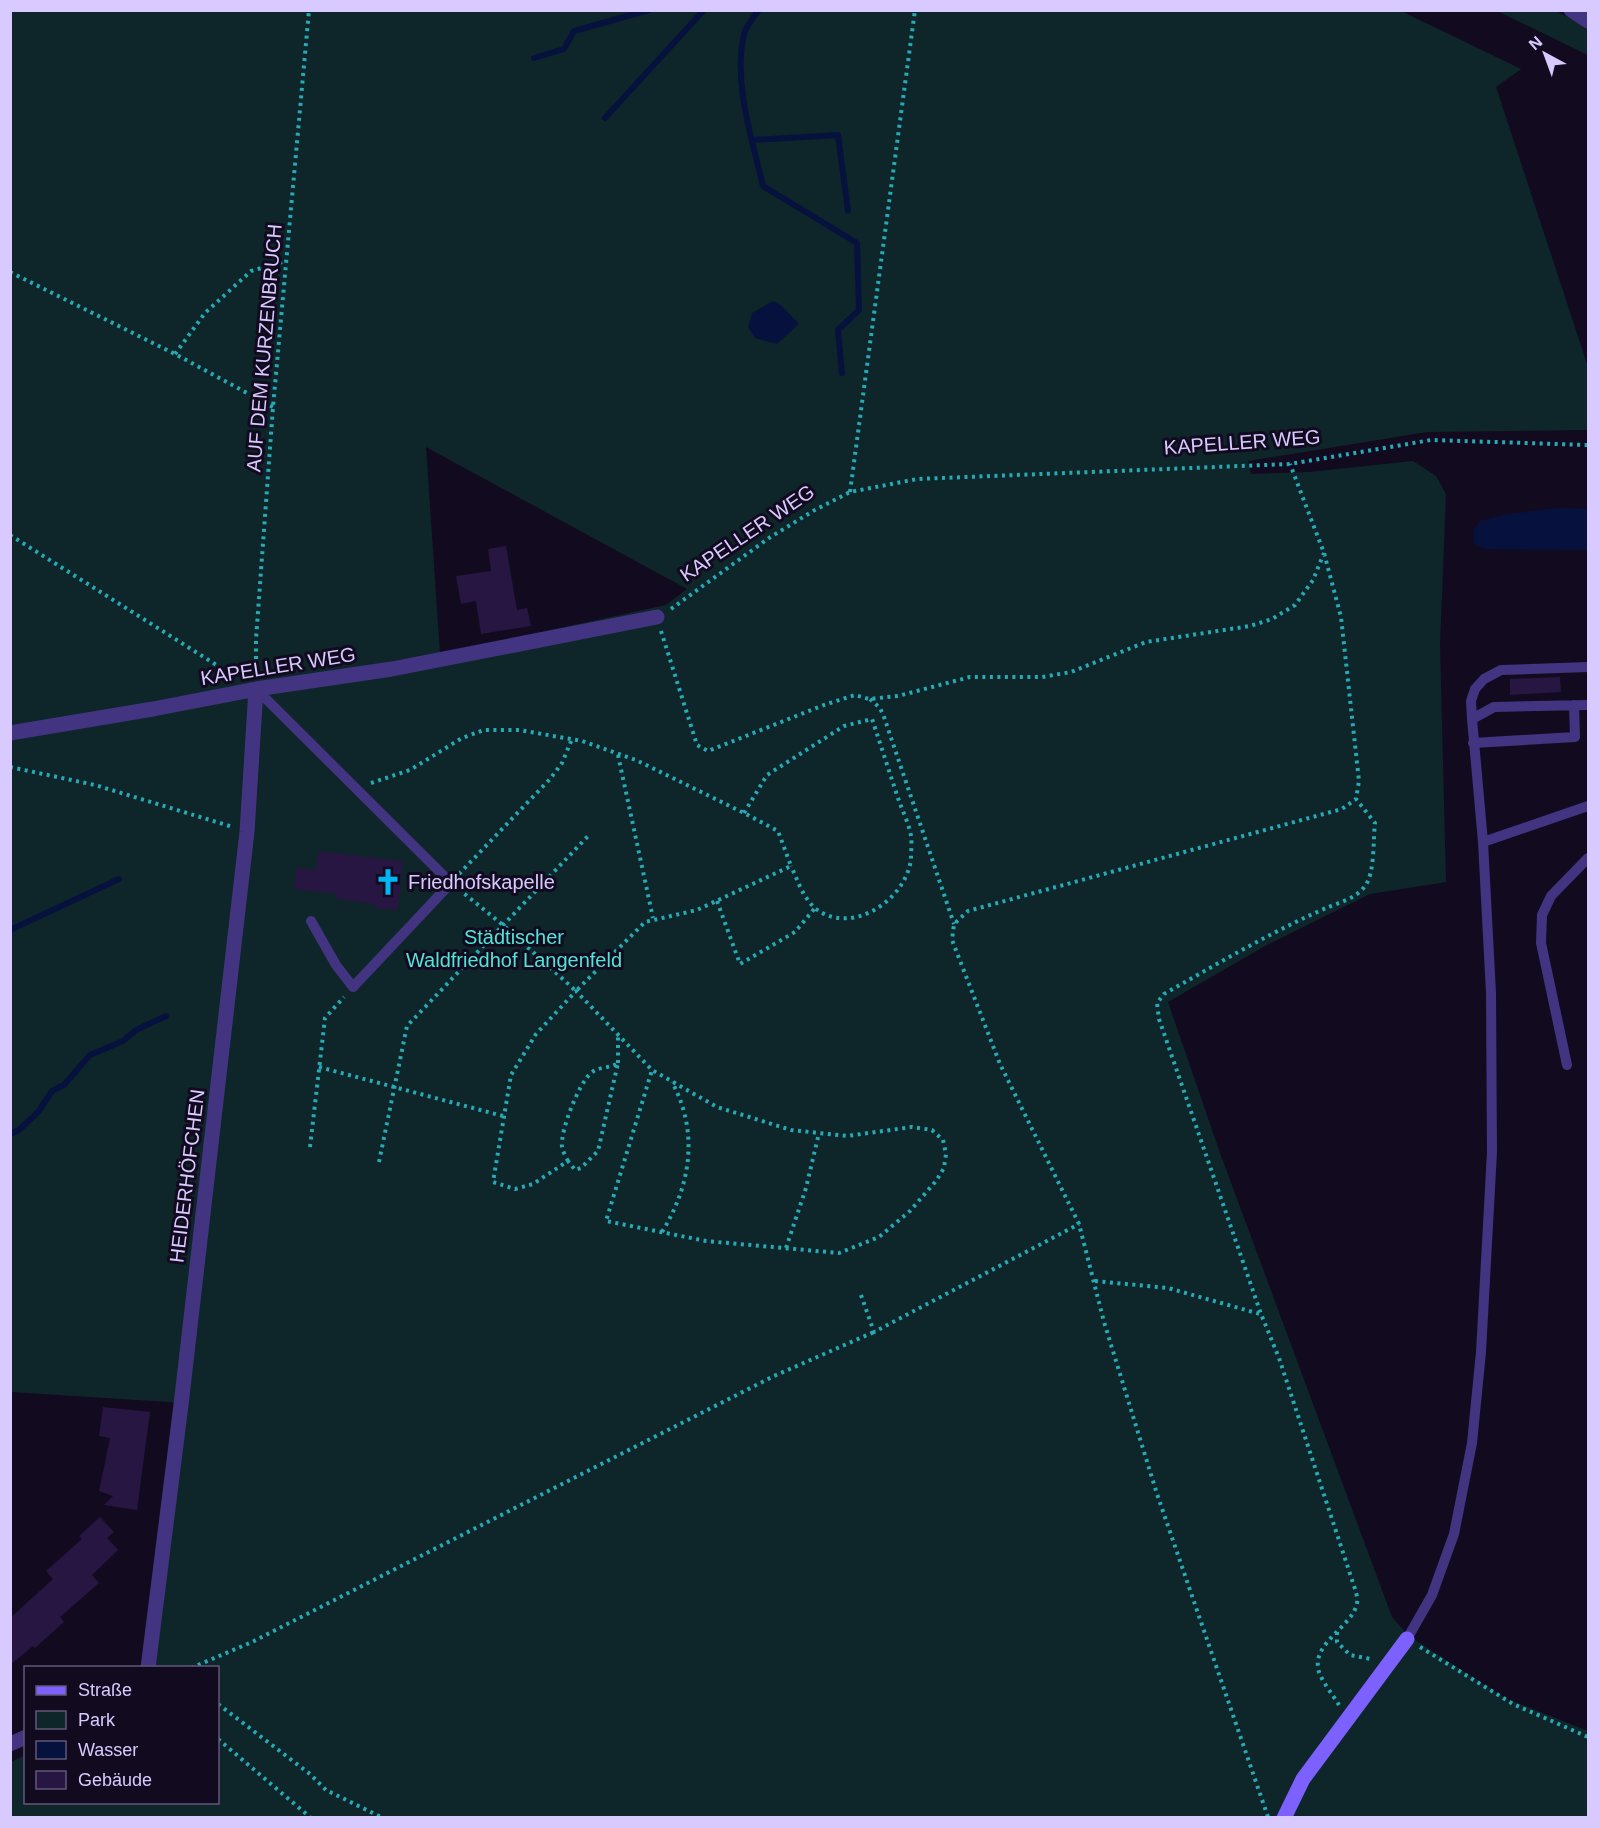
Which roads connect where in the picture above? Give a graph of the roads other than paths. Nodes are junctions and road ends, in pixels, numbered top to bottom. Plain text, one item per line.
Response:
1 (1571, 10) edge
2 (1588, 21) edge
3 (657, 617) road end
4 (1588, 667) edge
5 (256, 689) junction
6 (1574, 705) junction
7 (1588, 705) edge
8 (1472, 719) junction
9 (10, 733) edge
10 (1473, 743) junction
11 (1588, 806) edge
12 (1483, 842) junction
13 (1588, 858) edge
14 (310, 921) dead end
15 (1567, 1065) dead end
16 (1407, 1639) joint
17 (148, 1666) edge
18 (1284, 1818) edge

1 - 2 street
3 - 5 street, KAPELLER WEG
4 - 8 lane
5 - 9 street, KAPELLER WEG
5 - 14 lane
5 - 17 street, HEIDERHÖFCHEN
6 - 7 lane
6 - 8 lane
6 - 10 lane
8 - 10 lane
10 - 12 lane
11 - 12 lane
12 - 16 lane
13 - 15 lane
16 - 18 street

